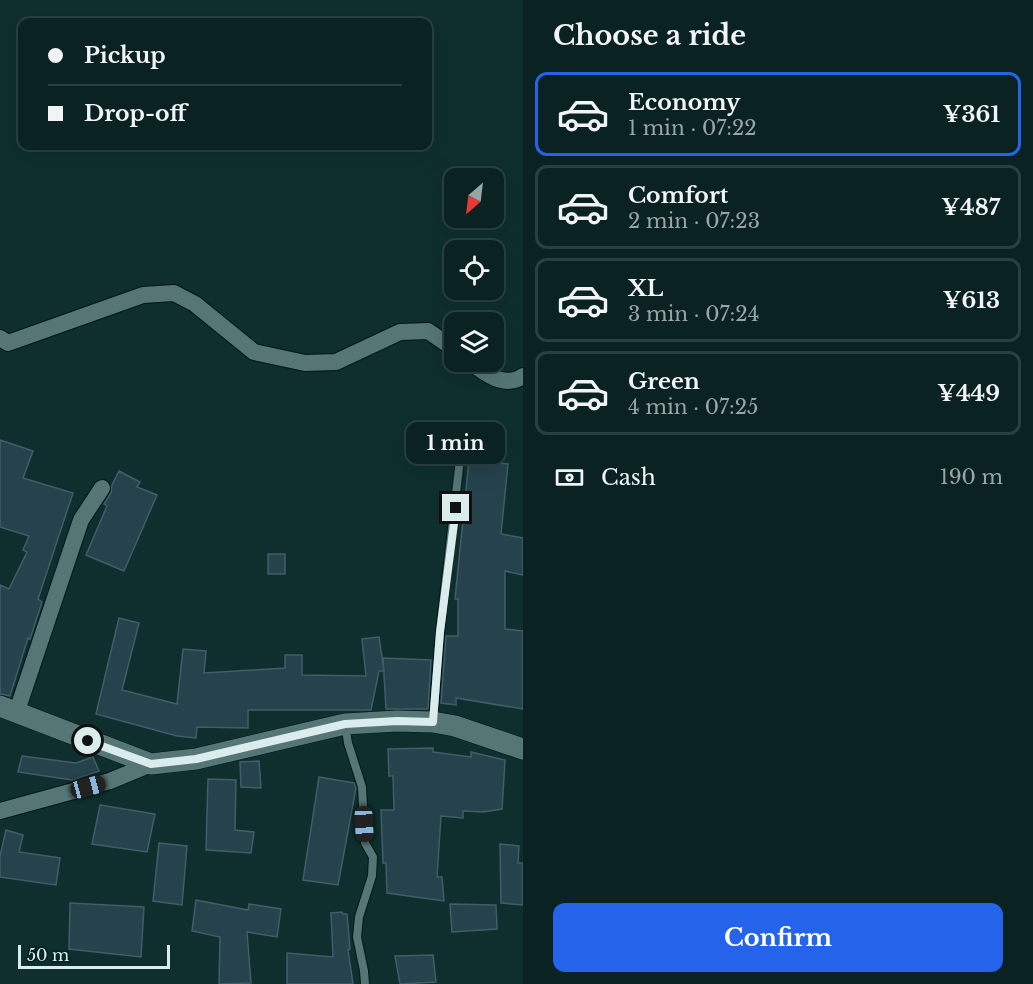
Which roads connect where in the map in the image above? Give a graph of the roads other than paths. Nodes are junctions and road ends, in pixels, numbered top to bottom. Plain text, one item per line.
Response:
1 (0, 338) edge
2 (444, 342) edge
3 (483, 372) edge
4 (523, 376) edge
5 (460, 459) dead end
6 (102, 488) dead end
7 (9, 708) edge
8 (433, 722) junction
9 (345, 724) junction
10 (523, 748) edge
11 (151, 764) junction
12 (0, 811) edge
13 (364, 984) edge

1 - 2 street
3 - 4 street
5 - 8 lane
6 - 7 street
7 - 11 street
8 - 9 street
8 - 10 street
9 - 11 street
9 - 13 lane
11 - 12 street

